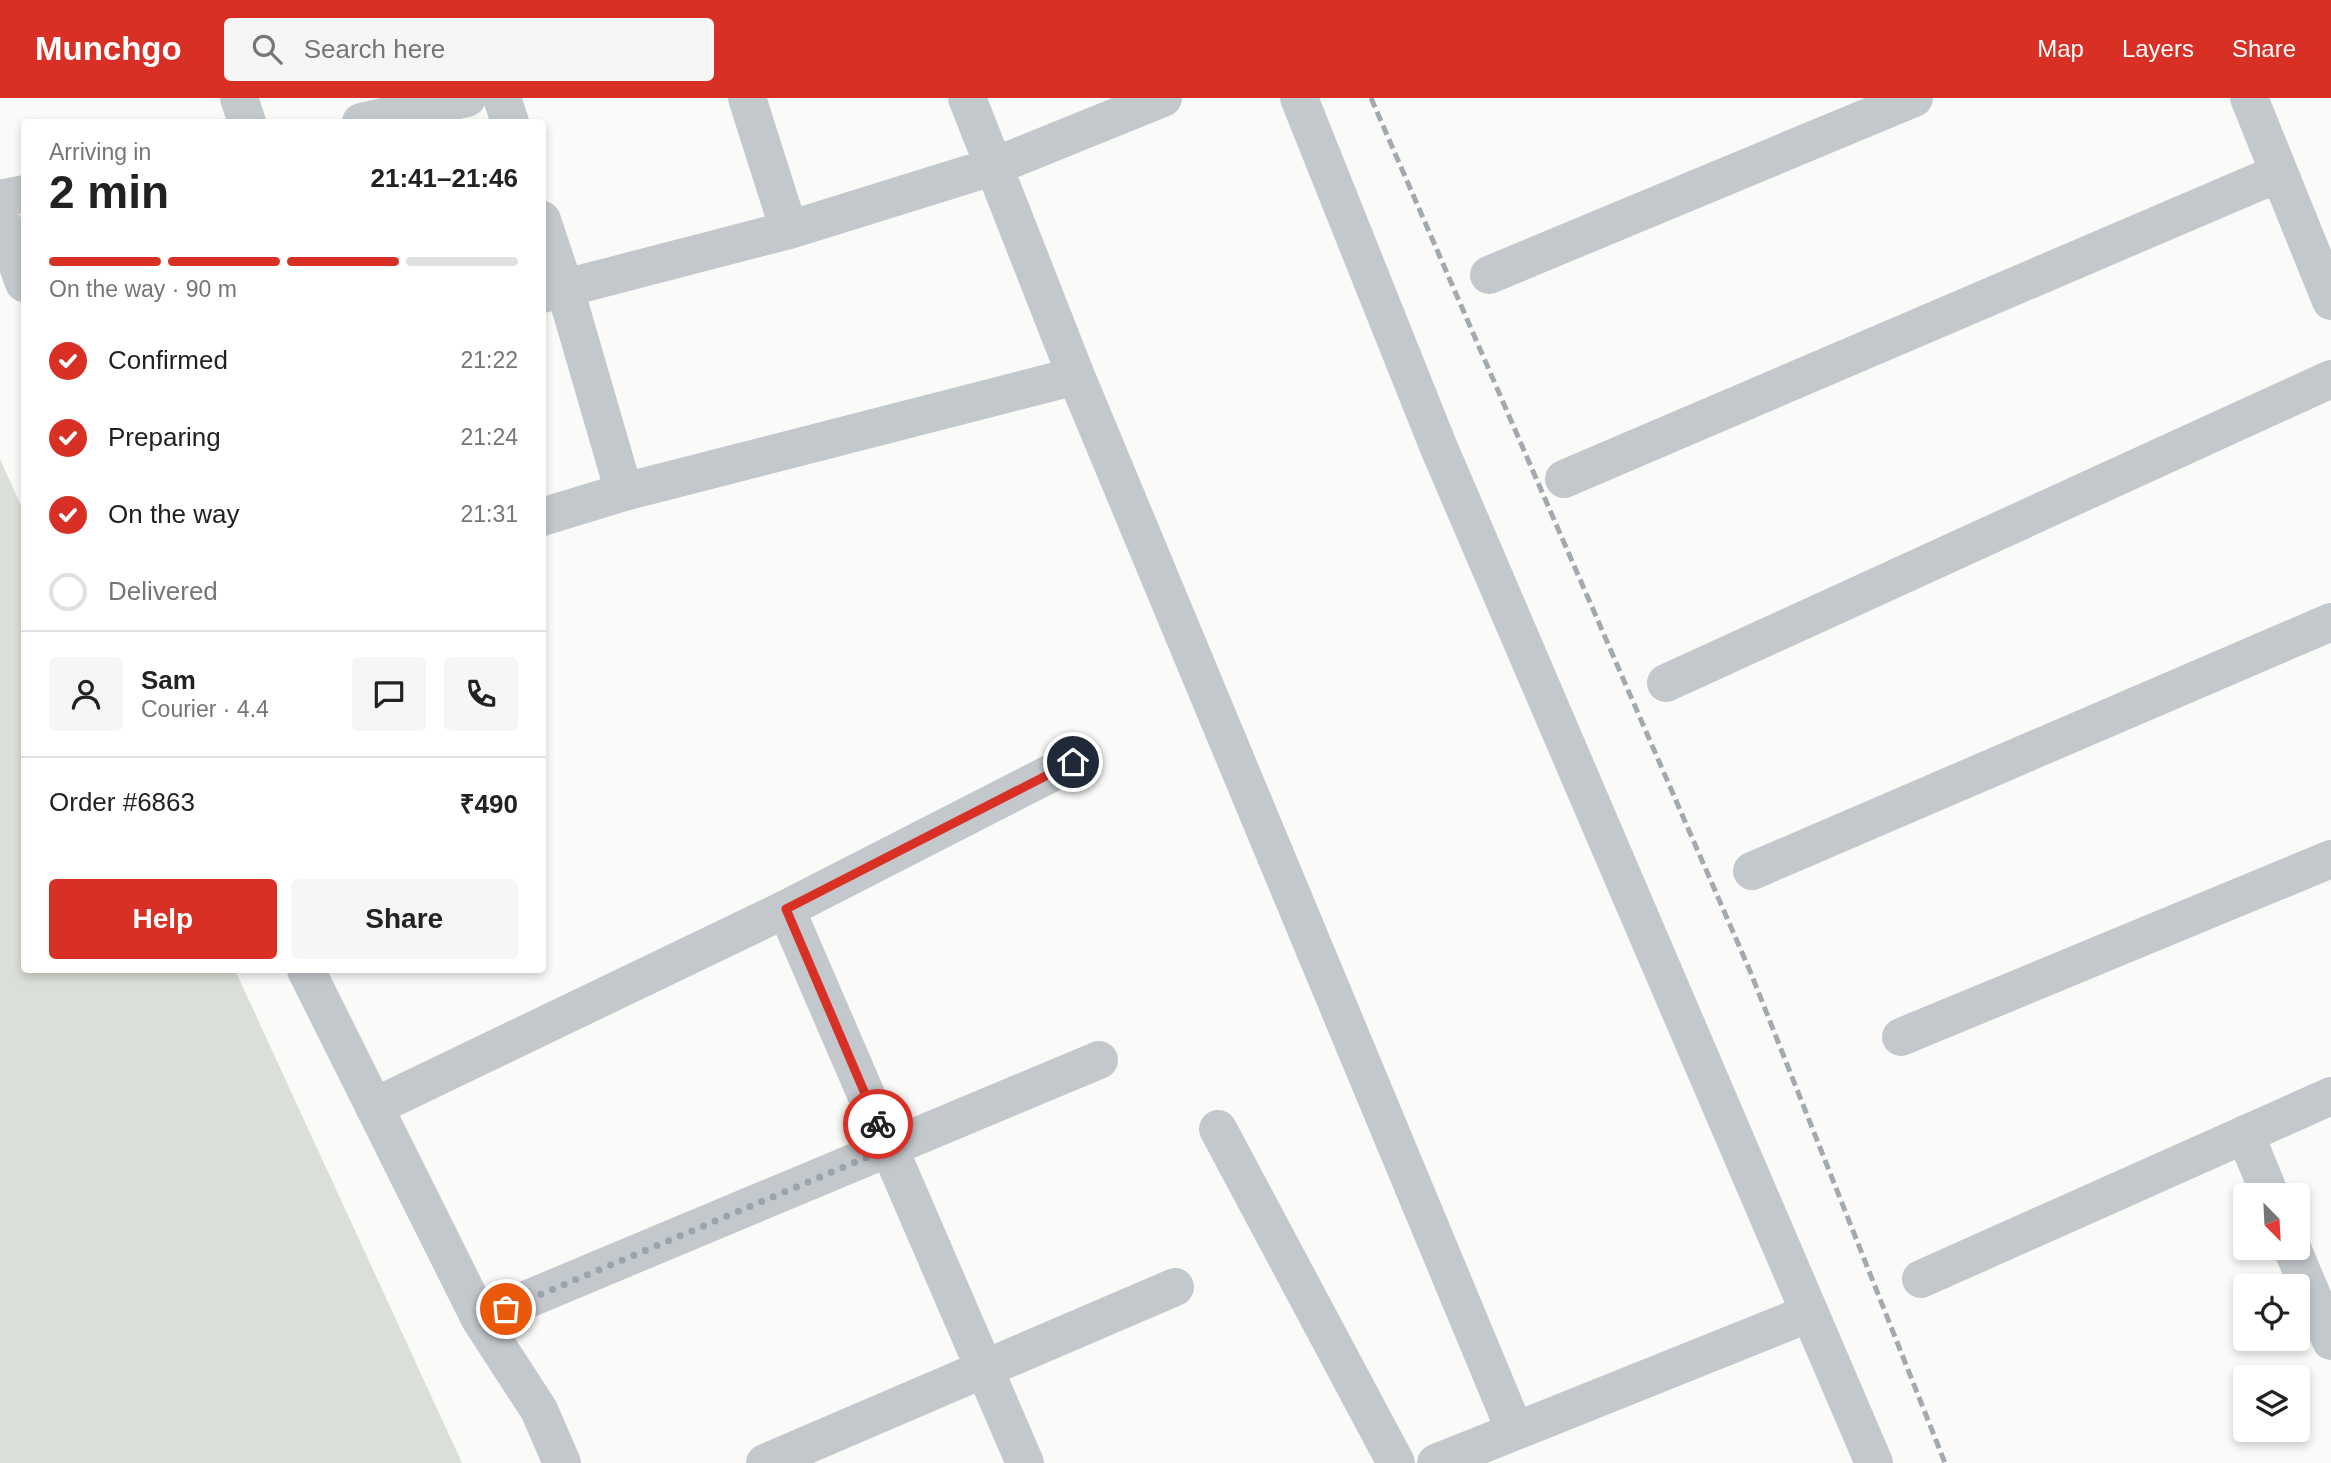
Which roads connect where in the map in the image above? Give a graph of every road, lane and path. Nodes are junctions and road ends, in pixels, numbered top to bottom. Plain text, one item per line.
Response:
1 (239, 98) edge
2 (467, 98) edge
3 (502, 98) edge
4 (747, 98) edge
5 (967, 98) edge
6 (1163, 98) edge
7 (1299, 98) edge
8 (1914, 98) edge
9 (2249, 98) edge
10 (246, 119) edge
11 (374, 119) edge
12 (509, 119) edge
13 (995, 166) junction
14 (2279, 173) junction
15 (21, 195) edge
16 (0, 200) edge
17 (0, 216) edge
18 (789, 230) junction
19 (546, 244) edge
20 (21, 275) edge
21 (1489, 275) dead end
22 (554, 291) edge
23 (2331, 301) edge
24 (1076, 376) junction
25 (2331, 379) edge
26 (1564, 479) dead end
27 (624, 492) junction
28 (546, 516) edge
29 (2331, 622) edge
30 (1666, 683) dead end
31 (1073, 762) dead end
32 (2331, 859) edge
33 (1752, 871) dead end
34 (786, 909) junction
35 (307, 973) edge
36 (1901, 1037) dead end
37 (1099, 1060) dead end
38 (2331, 1096) edge
39 (374, 1107) junction
40 (1218, 1129) dead end
41 (2245, 1135) junction
42 (889, 1148) junction
43 (2265, 1183) edge
44 (2297, 1260) edge
45 (1921, 1279) dead end
46 (1175, 1287) dead end
47 (1810, 1313) junction
48 (481, 1319) junction
49 (2331, 1342) edge
50 (984, 1369) junction
51 (1515, 1431) junction
52 (562, 1463) edge
53 (765, 1463) edge
54 (1025, 1463) edge
55 (1396, 1463) edge
56 (1436, 1463) edge
57 (1874, 1463) edge

1 - 10 street
2 - 11 street
3 - 12 street
4 - 18 street
5 - 13 street
6 - 13 street
7 - 47 street
8 - 21 street
9 - 14 street
13 - 18 street
13 - 24 street
14 - 23 street
14 - 26 street
15 - 16 street
17 - 20 street
18 - 22 street
19 - 22 street
22 - 27 street
24 - 27 street
24 - 51 street
25 - 30 street
27 - 28 street
29 - 33 street
31 - 34 street
32 - 36 street
34 - 39 street
34 - 42 street
35 - 39 street
37 - 42 street
38 - 41 street
39 - 48 street
40 - 55 street
41 - 43 street
41 - 45 street
42 - 48 street
42 - 50 street
44 - 49 street
46 - 50 street
47 - 51 street
47 - 57 street
48 - 52 street
50 - 53 street
50 - 54 street
51 - 56 street

